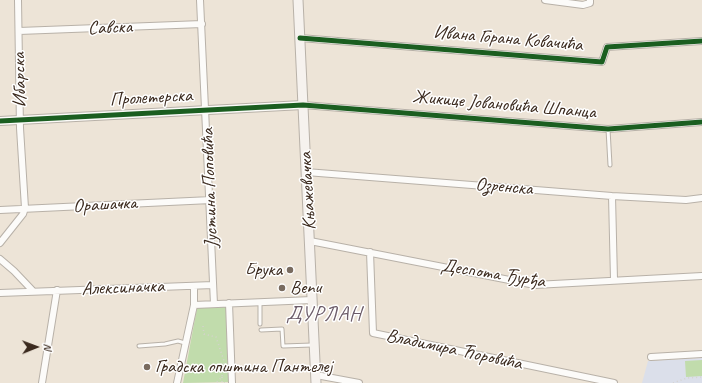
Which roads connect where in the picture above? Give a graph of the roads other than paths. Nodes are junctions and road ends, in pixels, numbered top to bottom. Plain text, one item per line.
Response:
1 (18, 0) edge
2 (200, 0) edge
3 (298, 0) edge
4 (545, 0) edge
5 (590, 0) edge
6 (202, 24) junction
7 (19, 31) junction
8 (300, 38) junction
9 (702, 41) edge
10 (303, 105) junction
11 (206, 110) junction
12 (20, 120) junction
13 (0, 121) edge
14 (702, 122) edge
15 (608, 129) junction
16 (610, 165) dead end
17 (306, 172) junction
18 (612, 196) junction
19 (702, 198) edge
20 (211, 200) junction
21 (25, 208) junction
22 (0, 210) edge
23 (310, 241) junction
24 (0, 243) edge
25 (370, 252) junction
26 (0, 259) edge
27 (702, 276) edge
28 (614, 280) junction
29 (213, 285) junction
30 (194, 286) junction
31 (57, 290) junction
32 (33, 291) junction
33 (0, 293) edge
34 (312, 300) junction
35 (260, 301) junction
36 (229, 303) junction
37 (214, 304) junction
38 (194, 305) junction
39 (260, 324) dead end
40 (261, 330) dead end
41 (185, 343) junction
42 (315, 345) junction
43 (139, 346) dead end
44 (702, 354) edge
45 (651, 357) dead end
46 (316, 379) edge
47 (42, 383) edge
48 (178, 383) edge
49 (232, 383) edge
50 (359, 383) edge
51 (614, 383) edge

1 - 7 street, Ибарска
2 - 6 street, Јустина Поповића
3 - 8 main road, Књажевачка
4 - 5 street
6 - 7 street, Савска
6 - 11 street, Јустина Поповића
7 - 12 street, Ибарска
8 - 9 street, Ивана Горана Ковачића
8 - 10 main road, Књажевачка
10 - 11 street, Пролетерска
10 - 15 street, Жикице Јовановића Шпанца
10 - 17 main road, Књажевачка
11 - 12 street, Пролетерска
11 - 20 street, Јустина Поповића
12 - 13 street, Пролетерска
12 - 21 street, Ибарска
14 - 15 street, Жикице Јовановића Шпанца
15 - 16 lane
17 - 18 street, Озренска
17 - 23 main road, Књажевачка
18 - 19 street, Озренска
18 - 28 street
20 - 21 street, Орашачка
20 - 29 street, Јустина Поповића
21 - 22 street, Орашачка
21 - 24 street
23 - 25 street, Деспота Ђурђа
23 - 34 main road, Књажевачка
25 - 28 street, Деспота Ђурђа
25 - 51 street, Владимира Ћоровића
26 - 32 street
27 - 28 street, Деспота Ђурђа
29 - 30 street, Алексиначка
29 - 37 street, Јустина Поповића
30 - 31 street, Алексиначка
30 - 38 street
31 - 32 street, Алексиначка
31 - 47 street
32 - 33 street, Алексиначка
34 - 35 street
34 - 42 main road, Књажевачка
35 - 36 street
35 - 39 lane
36 - 37 street
36 - 49 street
37 - 38 street
38 - 41 street
40 - 42 lane
41 - 43 lane
41 - 48 street
42 - 46 main road, Књажевачка
44 - 45 street
46 - 50 street

